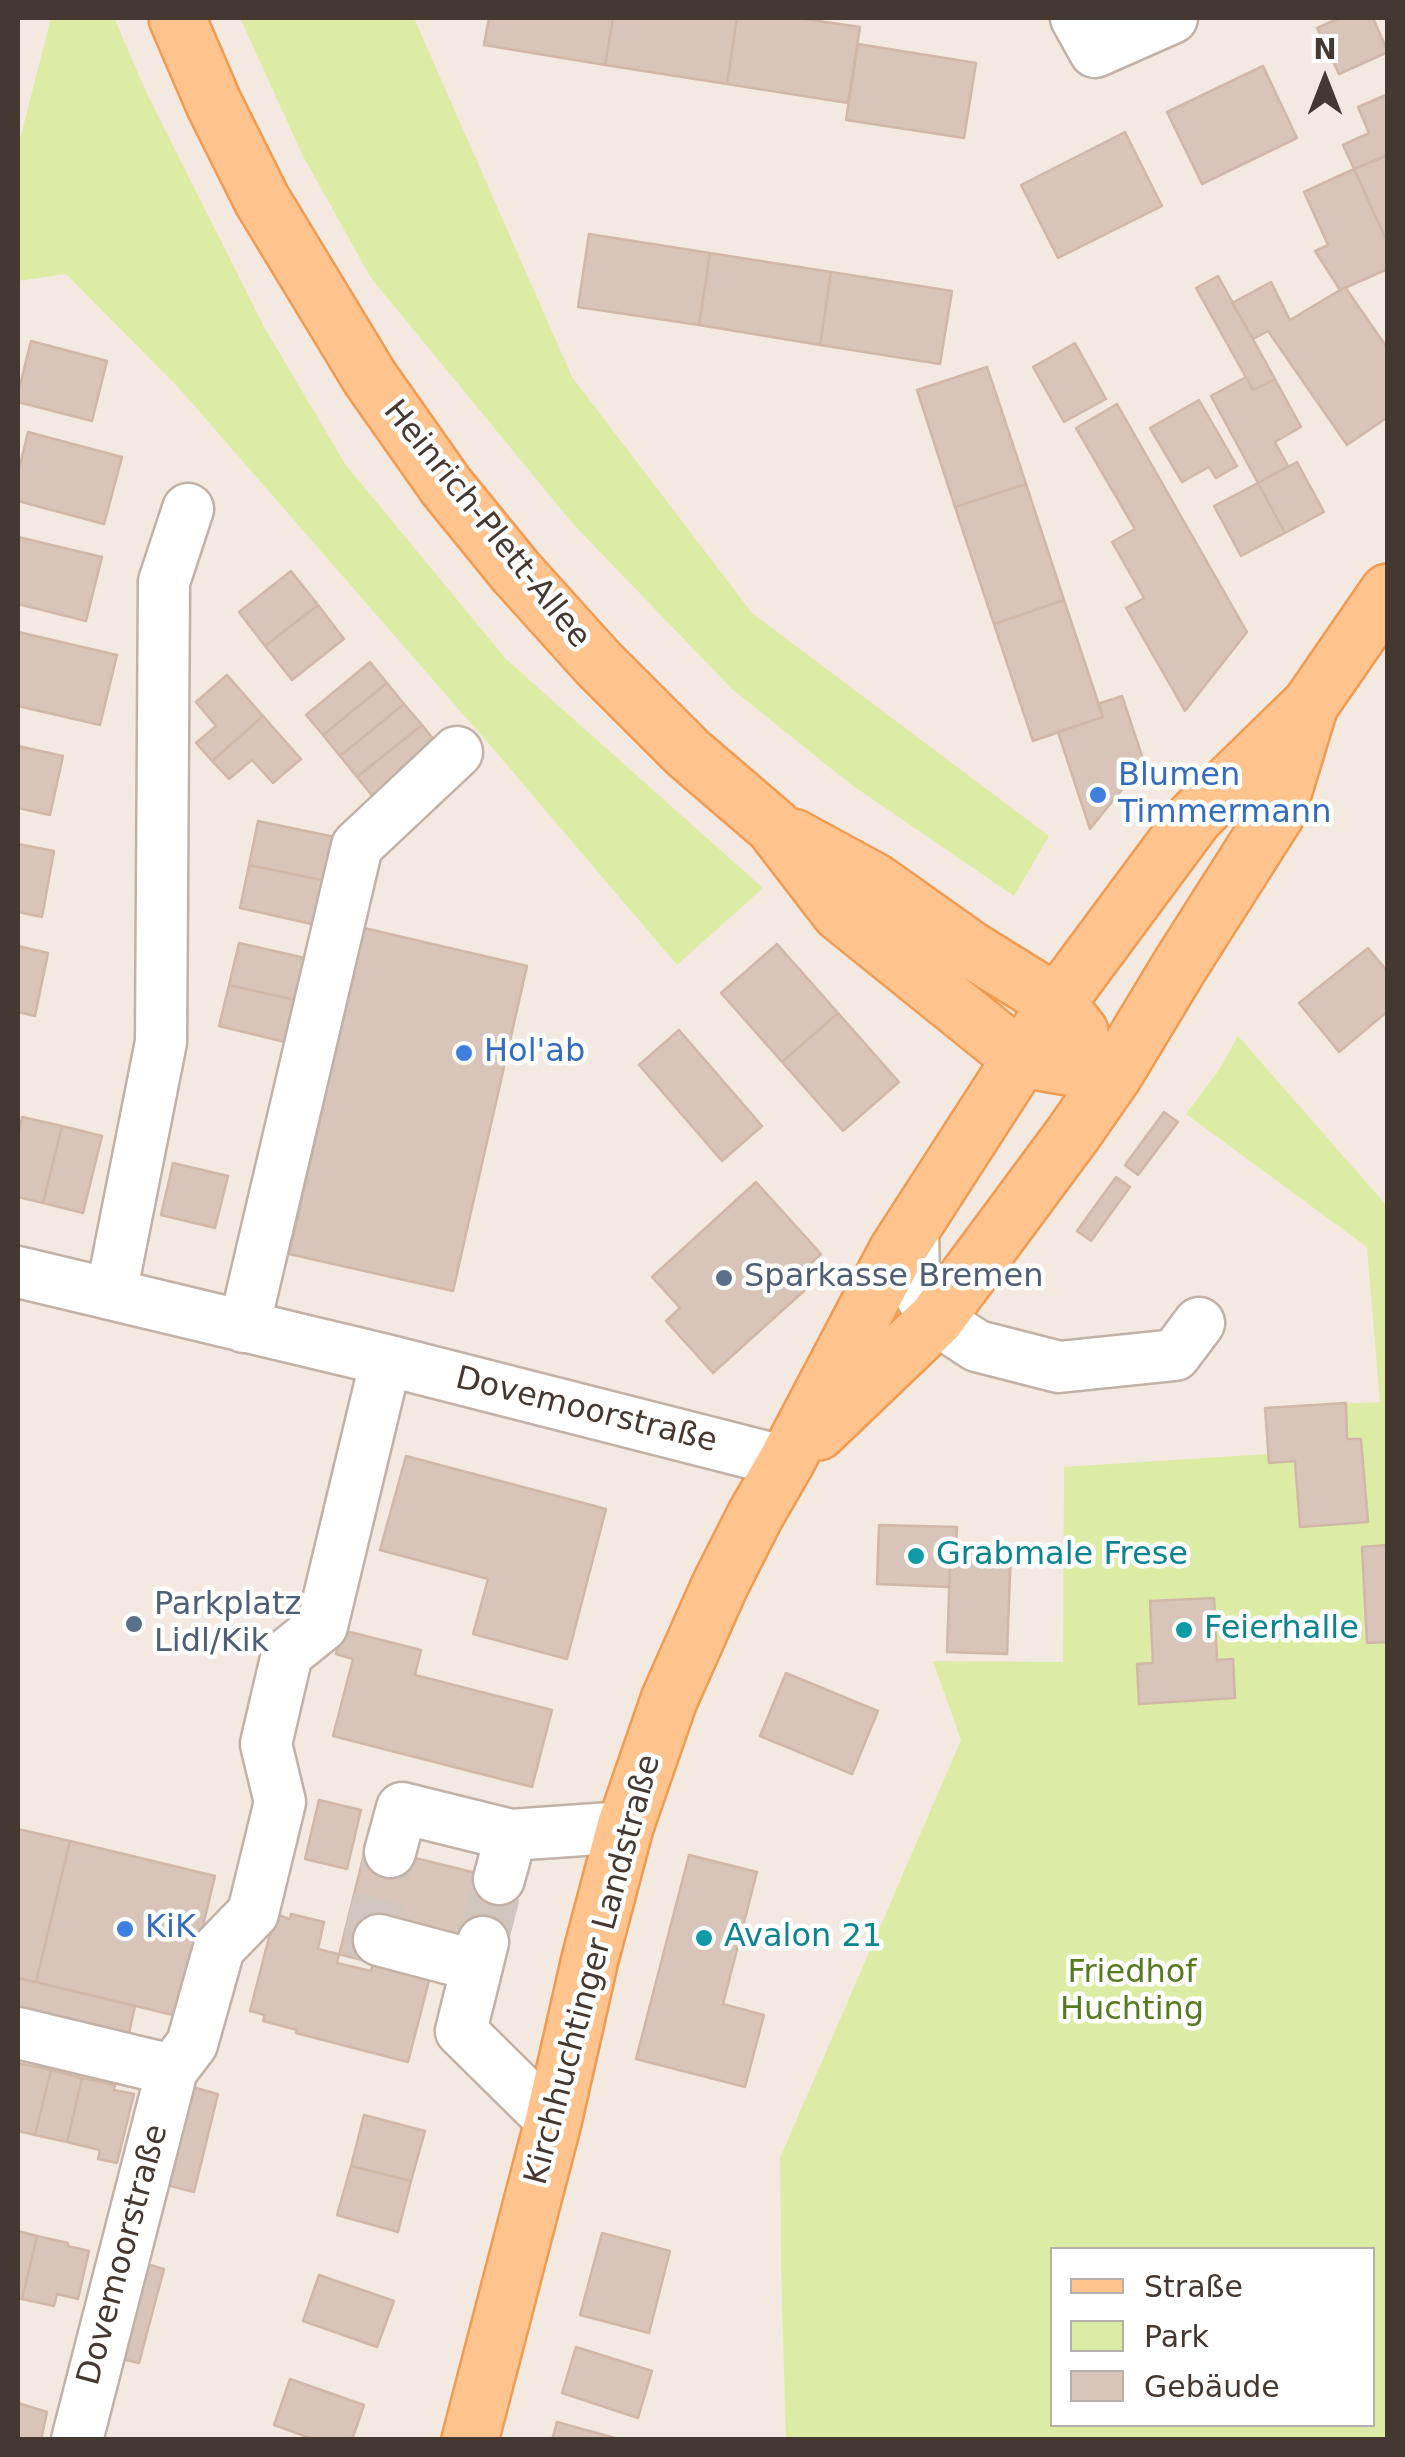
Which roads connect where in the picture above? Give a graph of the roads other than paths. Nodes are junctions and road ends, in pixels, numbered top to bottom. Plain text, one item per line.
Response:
1 (177, 18) edge
2 (1076, 18) edge
3 (1172, 18) edge
4 (188, 509) dead end
5 (1388, 592) edge
6 (1310, 705) junction
7 (457, 752) dead end
8 (772, 826) junction
9 (1057, 1003) junction
10 (1020, 1059) junction
11 (1114, 1075) junction
12 (913, 1226) junction
13 (18, 1272) edge
14 (111, 1294) junction
15 (936, 1319) junction
16 (1200, 1323) dead end
17 (244, 1327) junction
18 (846, 1348) junction
19 (386, 1360) junction
20 (786, 1462) junction
21 (626, 1827) junction
22 (390, 1852) tunnel mouth
23 (379, 1940) dead end
24 (18, 2033) edge
25 (172, 2070) junction
26 (553, 2122) junction
27 (76, 2440) edge
28 (470, 2440) edge

1 - 8 main road, Heinrich-Plett-Allee
2 - 3 street
4 - 14 street
5 - 6 main road, Kirchhuchtinger Landstraße
6 - 9 main road, Kirchhuchtinger Landstraße
6 - 11 main road, Kirchhuchtinger Landstraße
7 - 17 street
8 - 9 main road, Heinrich-Plett-Allee
8 - 10 main road, Heinrich-Plett-Allee
9 - 10 main road, Kirchhuchtinger Landstraße
9 - 11 main road, Heinrich-Plett-Allee
10 - 11 main road, Heinrich-Plett-Allee
10 - 12 main road, Kirchhuchtinger Landstraße
11 - 15 main road, Kirchhuchtinger Landstraße
12 - 15 street
12 - 18 main road, Kirchhuchtinger Landstraße
13 - 14 street, Dovemoorstraße
14 - 17 street, Dovemoorstraße
15 - 16 street
15 - 18 street
15 - 20 main road, Kirchhuchtinger Landstraße
17 - 19 street, Dovemoorstraße
18 - 20 main road, Kirchhuchtinger Landstraße
19 - 20 street, Dovemoorstraße
19 - 25 street, Dovemoorstraße
20 - 21 main road, Kirchhuchtinger Landstraße
21 - 22 street
21 - 26 main road, Kirchhuchtinger Landstraße
23 - 26 street
24 - 25 street
25 - 27 street, Dovemoorstraße
26 - 28 main road, Kirchhuchtinger Landstraße

